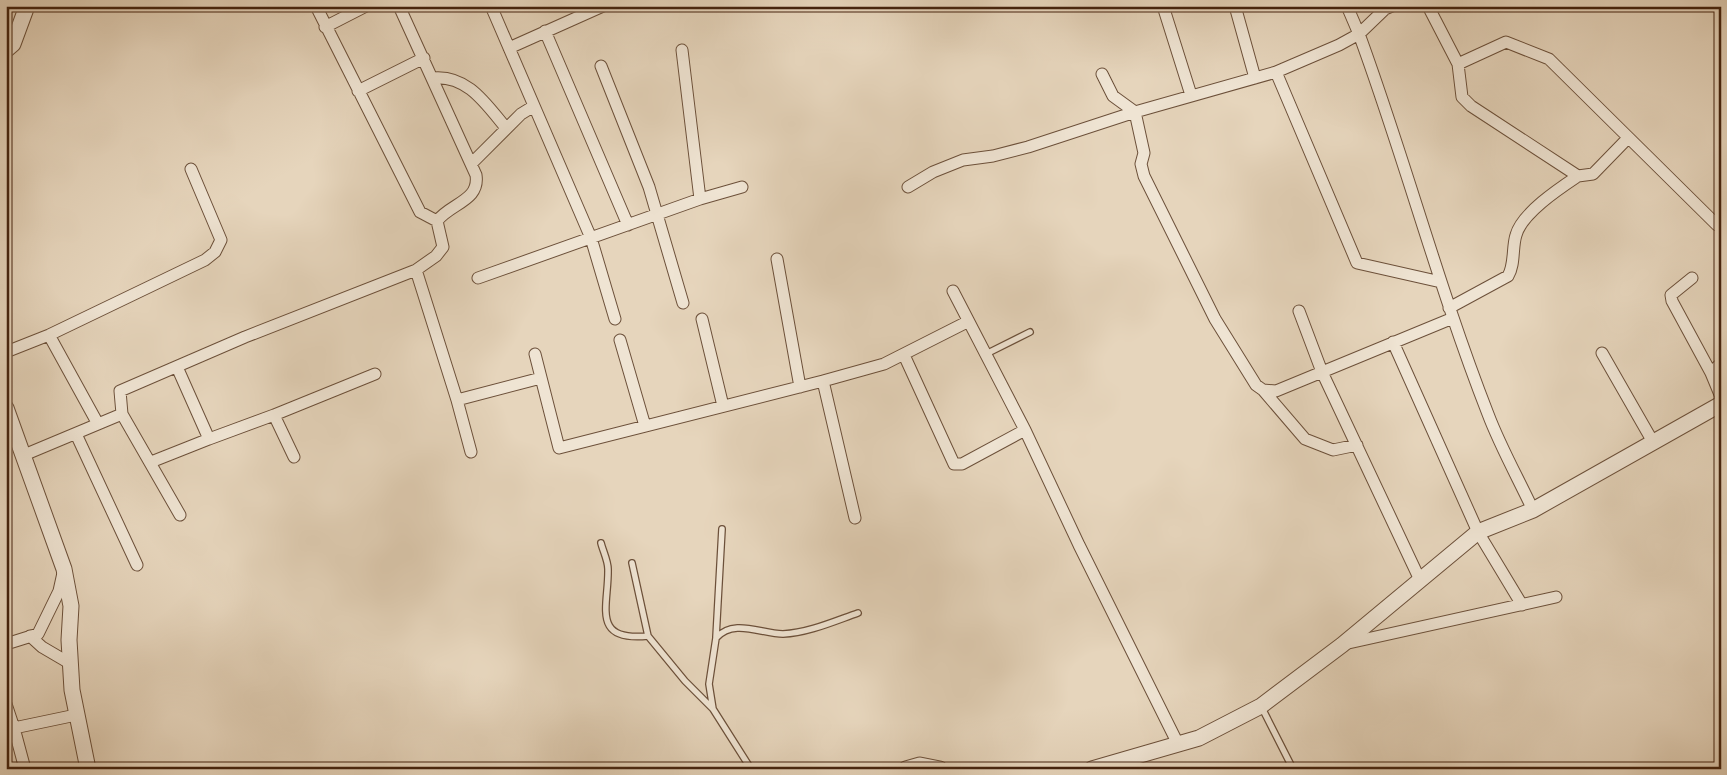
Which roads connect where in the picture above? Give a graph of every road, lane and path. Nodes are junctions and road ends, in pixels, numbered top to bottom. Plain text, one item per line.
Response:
1 (27, 6) edge
2 (316, 6) edge
3 (366, 6) edge
4 (399, 6) edge
5 (491, 6) edge
6 (602, 6) edge
7 (1163, 6) edge
8 (1235, 6) edge
9 (1348, 6) edge
10 (1392, 6) edge
11 (1428, 6) edge
12 (584, 10) edge
13 (325, 27) junction
14 (545, 30) junction
15 (1359, 34) junction
16 (509, 48) junction
17 (6, 50) edge
18 (682, 50) dead end
19 (424, 58) junction
20 (1458, 64) junction
21 (601, 66) dead end
22 (1276, 72) junction
23 (1102, 74) dead end
24 (432, 78) junction
25 (1255, 78) junction
26 (358, 91) junction
27 (1191, 95) junction
28 (534, 106) junction
29 (1135, 112) junction
30 (506, 128) junction
31 (1628, 138) junction
32 (472, 163) junction
33 (191, 169) dead end
34 (1578, 176) junction
35 (742, 186) dead end
36 (908, 188) dead end
37 (700, 199) junction
38 (658, 214) junction
39 (436, 221) junction
40 (1721, 223) edge
41 (628, 225) junction
42 (591, 238) junction
43 (777, 259) dead end
44 (416, 270) junction
45 (478, 278) dead end
46 (1692, 278) dead end
47 (1441, 282) junction
48 (953, 291) dead end
49 (683, 303) dead end
50 (1298, 312) dead end
51 (1451, 313) junction
52 (615, 318) dead end
53 (702, 319) dead end
54 (967, 322) junction
55 (1030, 332) dead end
56 (49, 335) junction
57 (620, 340) dead end
58 (1393, 342) junction
59 (6, 352) edge
60 (1602, 353) dead end
61 (535, 354) dead end
62 (986, 354) junction
63 (904, 355) junction
64 (1721, 362) edge
65 (177, 367) junction
66 (1322, 372) junction
67 (1711, 373) junction
68 (376, 374) dead end
69 (540, 378) junction
70 (824, 381) junction
71 (800, 387) junction
72 (1263, 390) junction
73 (1721, 397) edge
74 (457, 400) junction
75 (1721, 404) edge
76 (723, 406) junction
77 (6, 408) edge
78 (122, 414) junction
79 (274, 415) junction
80 (98, 424) junction
81 (645, 426) junction
82 (1025, 430) junction
83 (76, 434) junction
84 (209, 439) junction
85 (1653, 442) junction
86 (1357, 444) junction
87 (471, 452) dead end
88 (24, 456) junction
89 (294, 457) dead end
90 (150, 462) junction
91 (1533, 510) junction
92 (180, 515) dead end
93 (855, 518) dead end
94 (722, 529) dead end
95 (1478, 532) junction
96 (601, 542) dead end
97 (632, 563) dead end
98 (137, 565) dead end
99 (64, 569) junction
100 (1420, 580) junction
101 (1556, 597) dead end
102 (1522, 605) junction
103 (858, 613) dead end
104 (30, 636) junction
105 (648, 636) junction
106 (716, 638) junction
107 (6, 644) edge
108 (1342, 645) junction
109 (71, 664) junction
110 (6, 704) edge
111 (1261, 706) junction
112 (713, 709) junction
113 (76, 715) junction
114 (14, 728) junction
115 (1178, 744) junction
116 (25, 769) edge
117 (88, 769) edge
118 (751, 769) edge
119 (906, 769) edge
120 (940, 769) edge
121 (1092, 769) edge
122 (1293, 769) edge

1 - 17 street
2 - 13 street
3 - 13 street
4 - 19 street
5 - 16 street
6 - 12 street
7 - 27 street
8 - 25 street
9 - 15 street
10 - 15 street
11 - 20 street
12 - 14 street
13 - 26 street
14 - 16 street
14 - 41 street
15 - 22 street
15 - 47 street
16 - 28 street
18 - 37 street
19 - 24 street
19 - 26 street
20 - 31 street
20 - 34 street
21 - 38 street
22 - 25 street
22 - 47 street
23 - 29 street
24 - 30 street
24 - 32 street
25 - 27 street
26 - 39 street
27 - 29 street
28 - 30 street
28 - 42 street
29 - 36 street
29 - 72 street
30 - 32 street
31 - 34 street
31 - 40 street
32 - 39 street
33 - 56 street
34 - 51 street
35 - 37 street
37 - 38 street
38 - 41 street
38 - 49 street
39 - 44 street
41 - 42 street
42 - 45 street
42 - 52 street
43 - 71 street
44 - 65 street
44 - 74 street
46 - 67 street
47 - 51 street
48 - 54 street
50 - 66 street
51 - 58 street
51 - 91 street
53 - 76 street
54 - 62 street
54 - 63 street
55 - 62 lane
56 - 59 street
56 - 80 street
57 - 81 street
58 - 66 street
58 - 95 street
60 - 85 street
61 - 69 street
62 - 82 street
63 - 70 street
63 - 82 street
64 - 67 street
65 - 78 street
65 - 84 street
66 - 72 street
66 - 86 street
67 - 73 street
68 - 79 street
69 - 74 street
69 - 81 street
70 - 71 street
70 - 93 street
71 - 76 street
72 - 86 street
74 - 87 street
75 - 85 street
76 - 81 street
77 - 88 street
78 - 80 street
78 - 90 street
79 - 84 street
79 - 89 street
80 - 83 street
82 - 115 street
83 - 88 street
83 - 98 street
84 - 90 street
85 - 91 street
86 - 100 street
88 - 99 street
90 - 92 street
91 - 95 street
94 - 106 lane
95 - 100 street
95 - 102 street
96 - 105 lane
97 - 105 lane
99 - 104 street
99 - 109 street
100 - 108 street
101 - 102 street
102 - 108 street
103 - 106 lane
104 - 107 street
104 - 109 street
105 - 112 lane
106 - 112 lane
108 - 111 street
109 - 113 street
110 - 114 street
111 - 115 street
111 - 122 lane
112 - 118 lane
113 - 114 street
113 - 117 street
114 - 116 street
115 - 121 street
119 - 120 street

